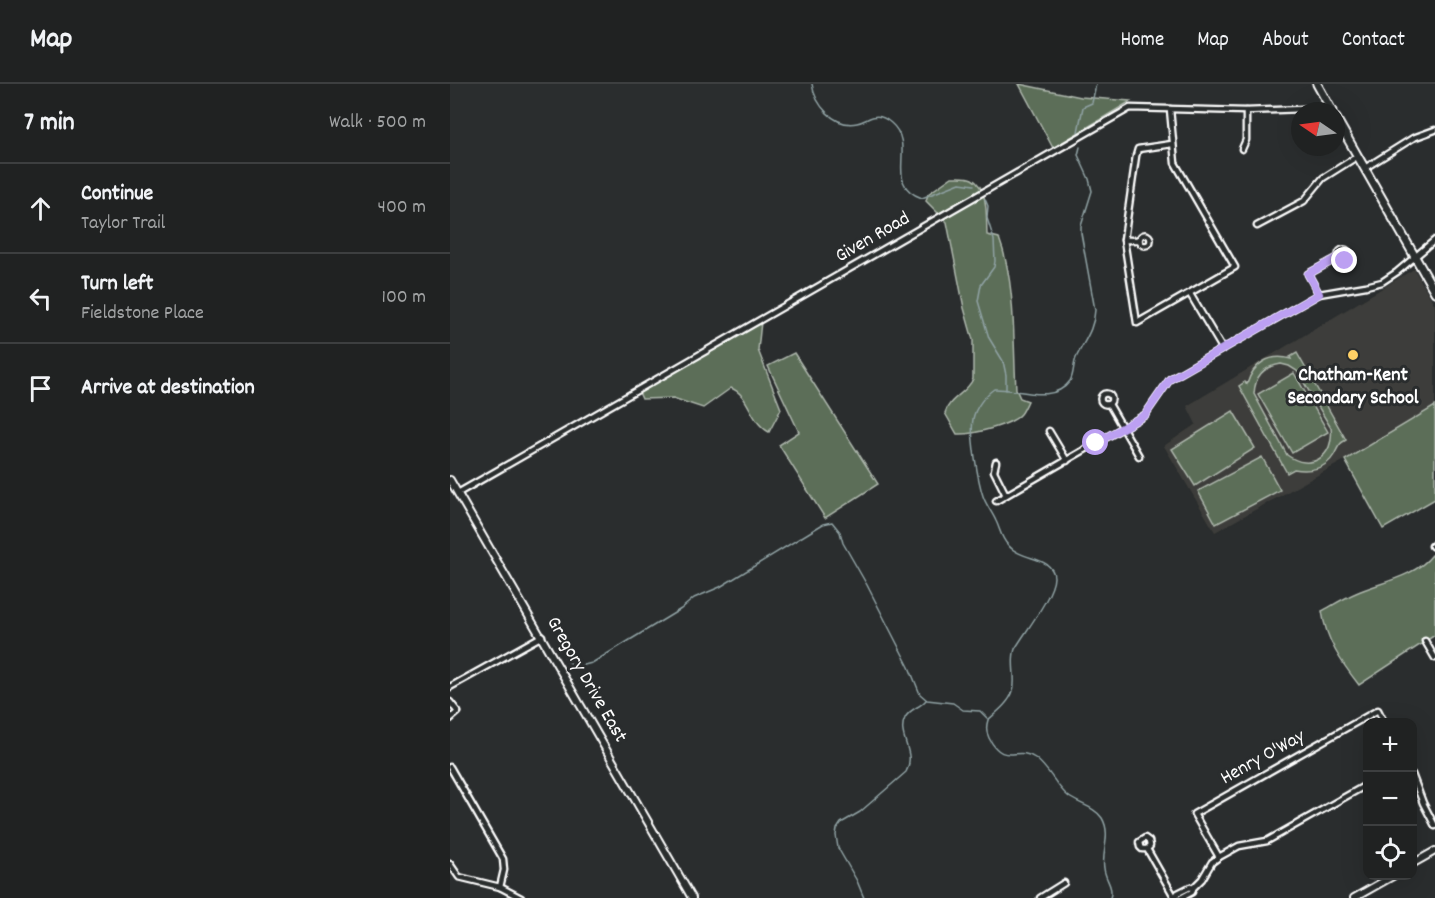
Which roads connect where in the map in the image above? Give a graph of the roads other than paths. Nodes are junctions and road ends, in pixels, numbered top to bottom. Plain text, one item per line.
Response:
1 (1317, 84) edge
2 (1327, 102) edge
3 (1170, 109) junction
4 (1291, 110) edge
5 (1246, 111) junction
6 (1435, 130) edge
7 (1345, 134) edge
8 (1172, 144) junction
9 (1242, 149) dead end
10 (1358, 156) junction
11 (1365, 168) junction
12 (1257, 226) dead end
13 (1124, 240) junction
14 (1139, 240) dead end
15 (1435, 240) edge
16 (1339, 257) dead end
17 (1414, 257) junction
18 (1435, 292) edge
19 (1190, 294) junction
20 (1319, 294) junction
21 (1222, 348) junction
22 (1109, 404) dead end
23 (1122, 428) junction
24 (1049, 431) dead end
25 (1139, 456) dead end
26 (1066, 461) junction
27 (996, 462) dead end
28 (450, 480) edge
29 (458, 493) junction
30 (1006, 495) junction
31 (996, 501) dead end
32 (542, 636) junction
33 (1425, 641) dead end
34 (1435, 658) edge
35 (450, 687) edge
36 (450, 702) edge
37 (1363, 718) edge
38 (1364, 718) edge
39 (1382, 718) edge
40 (450, 719) edge
41 (450, 767) edge
42 (1417, 786) edge
43 (1363, 787) edge
44 (1435, 826) edge
45 (1147, 849) dead end
46 (1435, 851) edge
47 (1219, 857) junction
48 (1417, 862) edge
49 (450, 864) edge
50 (1386, 880) edge
51 (1064, 883) dead end
52 (500, 887) junction
53 (1193, 888) junction
54 (521, 898) edge
55 (692, 898) edge
56 (1040, 898) edge
57 (1175, 898) edge
58 (1181, 898) edge
59 (1354, 898) edge

1 - 2 main road
3 - 5 street, Given Road
3 - 8 street
3 - 29 street, Given Road
4 - 5 street, Given Road
5 - 9 street
6 - 11 street
7 - 10 main road
8 - 13 street
8 - 19 street
10 - 11 main road
10 - 12 street
11 - 17 main road
13 - 14 street
13 - 19 street
15 - 17 street
16 - 20 street
17 - 18 main road
17 - 20 street
19 - 21 street
20 - 21 street
21 - 23 street
22 - 23 street
23 - 25 street
23 - 26 street
24 - 26 street
26 - 30 street
27 - 30 street
28 - 29 street, Gregory Drive East
29 - 32 street, Gregory Drive East
30 - 31 street
32 - 35 street
32 - 55 street, Gregory Drive East
33 - 34 street
36 - 40 street
37 - 47 street, Henry O'Way
38 - 39 street, Henry O'Way
41 - 52 street
42 - 44 street
43 - 47 street
45 - 57 street
46 - 48 street
47 - 53 street
49 - 52 street
50 - 59 street
51 - 56 street
52 - 54 street
53 - 57 street
53 - 58 street

